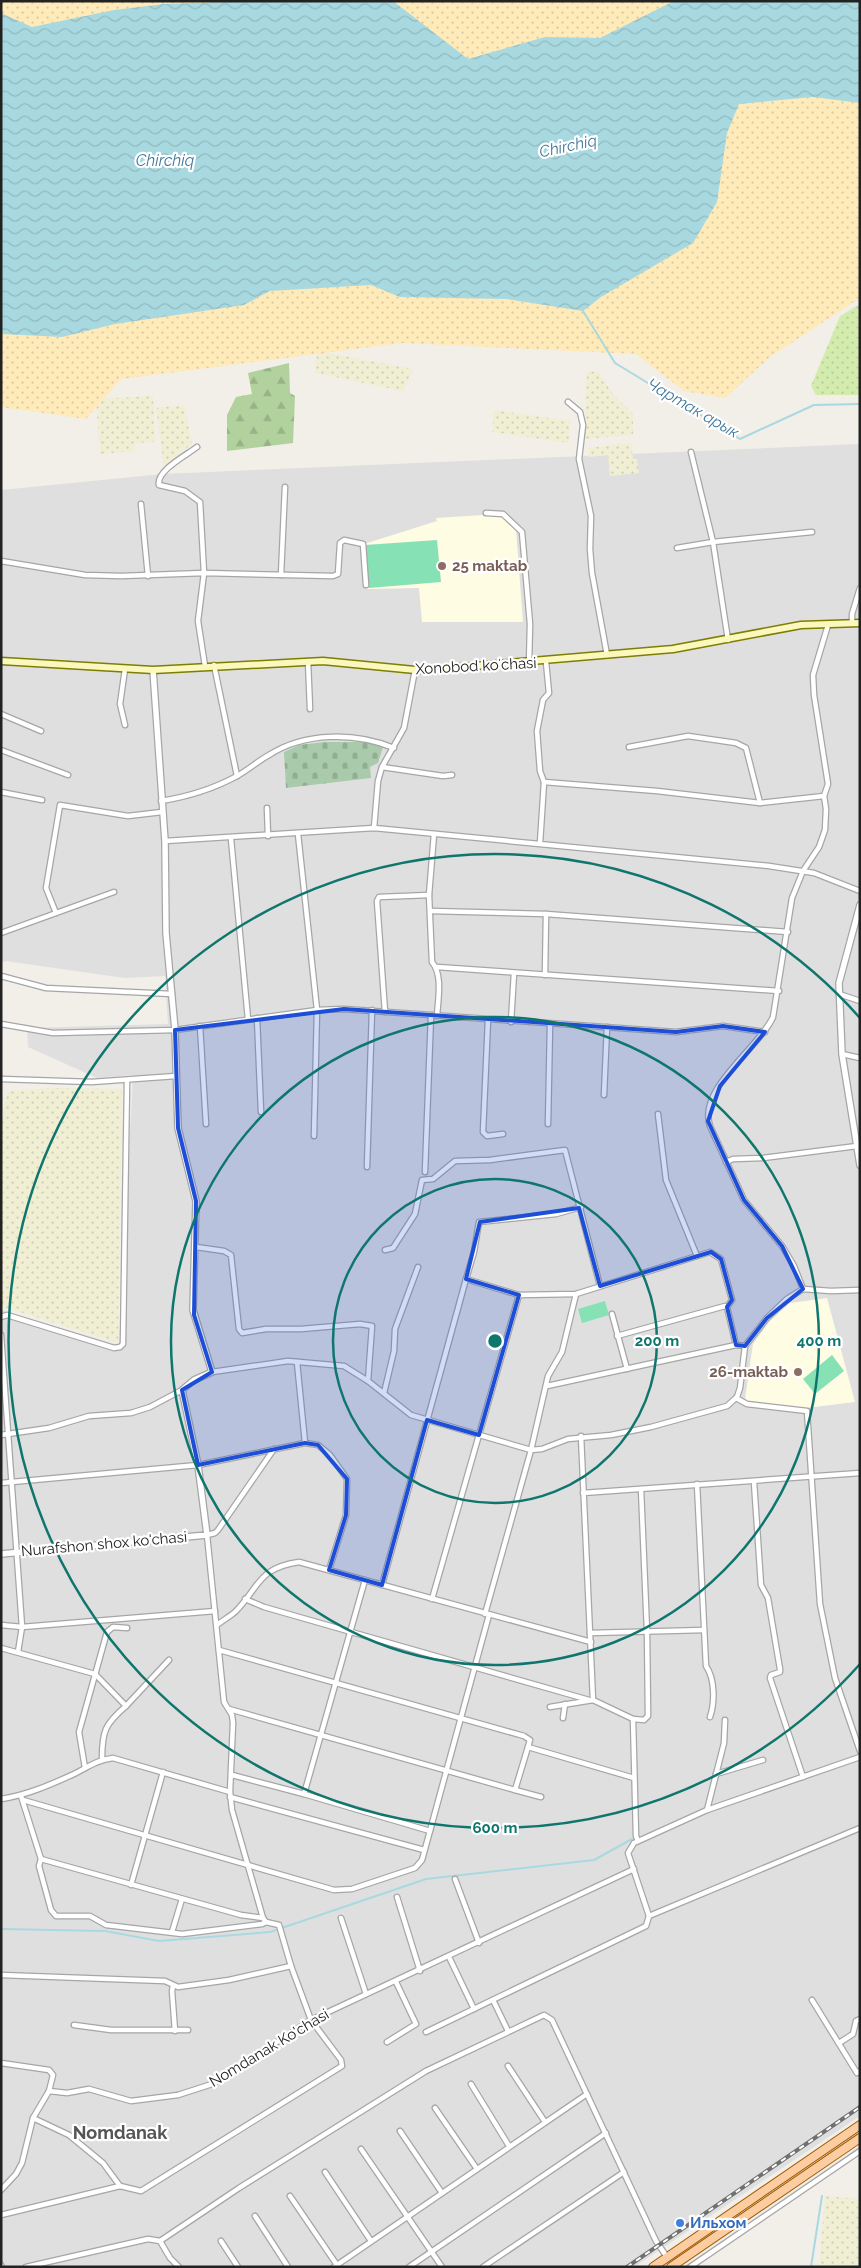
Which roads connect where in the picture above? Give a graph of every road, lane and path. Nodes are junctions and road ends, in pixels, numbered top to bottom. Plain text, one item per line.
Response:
1 (568, 402) dead end
2 (196, 447) dead end
3 (691, 452) dead end
4 (286, 487) dead end
5 (141, 504) dead end
6 (486, 513) dead end
7 (812, 532) dead end
8 (712, 542) junction
9 (678, 548) dead end
10 (1, 561) edge
11 (204, 572) junction
12 (281, 575) junction
13 (148, 576) junction
14 (366, 585) dead end
15 (860, 588) edge
16 (856, 623) edge
17 (828, 625) junction
18 (728, 640) junction
19 (607, 655) junction
20 (1, 661) edge
21 (308, 661) junction
22 (529, 662) junction
23 (546, 662) junction
24 (205, 666) junction
25 (214, 666) junction
26 (125, 669) junction
27 (153, 670) junction
28 (415, 670) junction
29 (310, 709) dead end
30 (1, 714) edge
31 (125, 725) dead end
32 (41, 731) dead end
33 (629, 747) dead end
34 (394, 748) junction
35 (1, 750) edge
36 (382, 767) junction
37 (452, 775) dead end
38 (68, 776) dead end
39 (237, 776) junction
40 (544, 782) junction
41 (1, 792) edge
42 (824, 796) junction
43 (42, 800) dead end
44 (161, 801) junction
45 (760, 803) junction
46 (267, 808) dead end
47 (162, 812) junction
48 (374, 828) junction
49 (298, 834) junction
50 (434, 834) junction
51 (268, 836) junction
52 (231, 838) junction
53 (165, 841) junction
54 (540, 843) junction
55 (803, 870) junction
56 (860, 891) edge
57 (114, 892) dead end
58 (429, 895) junction
59 (860, 905) edge
60 (431, 911) junction
61 (56, 913) junction
62 (546, 914) junction
63 (1, 932) edge
64 (788, 932) junction
65 (437, 967) junction
66 (514, 973) junction
67 (545, 975) junction
68 (1, 976) edge
69 (779, 991) junction
70 (172, 994) junction
71 (839, 994) junction
72 (860, 1000) edge
73 (317, 1010) junction
74 (372, 1010) junction
75 (385, 1012) junction
76 (431, 1015) junction
77 (437, 1016) junction
78 (257, 1018) junction
79 (248, 1019) junction
80 (488, 1020) junction
81 (511, 1022) junction
82 (1, 1024) edge
83 (550, 1025) junction
84 (200, 1026) junction
85 (606, 1027) junction
86 (175, 1030) junction
87 (766, 1032) junction
88 (842, 1054) junction
89 (860, 1058) edge
90 (176, 1076) junction
91 (1, 1079) edge
92 (127, 1081) junction
93 (604, 1095) dead end
94 (260, 1112) dead end
95 (658, 1114) dead end
96 (206, 1124) dead end
97 (548, 1124) dead end
98 (502, 1134) dead end
99 (314, 1136) dead end
100 (856, 1146) junction
101 (726, 1162) junction
102 (860, 1165) edge
103 (367, 1167) dead end
104 (425, 1172) dead end
105 (580, 1208) junction
106 (196, 1247) junction
107 (385, 1250) dead end
108 (697, 1256) junction
109 (418, 1267) dead end
110 (466, 1279) junction
111 (600, 1286) junction
112 (803, 1290) junction
113 (860, 1290) edge
114 (576, 1294) junction
115 (519, 1296) junction
116 (727, 1307) junction
117 (612, 1314) dead end
118 (1, 1317) edge
119 (1, 1335) edge
120 (617, 1336) junction
121 (736, 1345) junction
122 (745, 1346) junction
123 (297, 1362) junction
124 (627, 1369) junction
125 (212, 1372) junction
126 (368, 1381) junction
127 (547, 1386) junction
128 (182, 1390) junction
129 (384, 1393) junction
130 (736, 1398) junction
131 (427, 1420) junction
132 (8, 1434) junction
133 (1, 1435) edge
134 (479, 1435) junction
135 (581, 1436) junction
136 (306, 1443) junction
137 (274, 1449) junction
138 (531, 1450) junction
139 (198, 1465) junction
140 (860, 1473) edge
141 (811, 1477) junction
142 (13, 1482) junction
143 (754, 1482) junction
144 (1, 1483) edge
145 (697, 1484) junction
146 (641, 1489) junction
147 (584, 1493) junction
148 (207, 1534) junction
149 (18, 1552) junction
150 (1, 1554) edge
151 (329, 1570) junction
152 (365, 1580) junction
153 (382, 1585) junction
154 (245, 1599) junction
155 (432, 1599) junction
156 (215, 1612) junction
157 (487, 1614) junction
158 (1, 1625) edge
159 (216, 1625) junction
160 (22, 1627) junction
161 (127, 1628) dead end
162 (704, 1630) junction
163 (350, 1631) junction
164 (647, 1631) junction
165 (590, 1633) junction
166 (591, 1642) junction
167 (1, 1648) edge
168 (219, 1650) junction
169 (18, 1652) junction
170 (169, 1660) dead end
171 (475, 1666) junction
172 (95, 1674) junction
173 (336, 1683) junction
174 (591, 1700) junction
175 (565, 1704) junction
176 (126, 1706) junction
177 (550, 1707) dead end
178 (229, 1709) junction
179 (710, 1717) dead end
180 (461, 1718) junction
181 (563, 1718) dead end
182 (633, 1719) junction
183 (725, 1720) dead end
184 (321, 1735) junction
185 (528, 1747) junction
186 (860, 1751) edge
187 (860, 1757) edge
188 (102, 1759) junction
189 (763, 1760) dead end
190 (85, 1768) junction
191 (447, 1770) junction
192 (163, 1772) junction
193 (716, 1774) junction
194 (232, 1776) junction
195 (803, 1777) junction
196 (634, 1778) junction
197 (515, 1790) junction
198 (230, 1794) junction
199 (304, 1794) junction
200 (541, 1797) dead end
201 (22, 1798) junction
202 (1, 1800) edge
203 (707, 1810) junction
204 (860, 1828) edge
205 (430, 1831) junction
206 (145, 1834) junction
207 (638, 1841) junction
208 (424, 1850) junction
209 (41, 1859) junction
210 (246, 1863) junction
211 (634, 1869) junction
212 (455, 1879) dead end
213 (131, 1885) junction
214 (396, 1897) dead end
215 (182, 1899) junction
216 (649, 1916) junction
217 (341, 1918) dead end
218 (265, 1920) junction
219 (172, 1932) junction
220 (479, 1943) junction
221 (449, 1957) junction
222 (291, 1966) junction
223 (420, 1971) junction
224 (1, 1975) edge
225 (396, 1982) junction
226 (173, 1986) junction
227 (366, 1994) junction
228 (493, 2000) junction
229 (812, 2000) dead end
230 (474, 2009) junction
231 (860, 2019) edge
232 (312, 2020) junction
233 (74, 2025) dead end
234 (188, 2030) dead end
235 (508, 2030) junction
236 (175, 2031) junction
237 (426, 2032) dead end
238 (387, 2042) dead end
239 (839, 2043) junction
240 (1, 2063) edge
241 (508, 2066) dead end
242 (860, 2071) edge
243 (471, 2084) dead end
244 (49, 2091) junction
245 (587, 2094) junction
246 (435, 2108) dead end
247 (33, 2118) junction
248 (545, 2122) junction
249 (860, 2125) edge
250 (400, 2131) dead end
251 (606, 2133) junction
252 (860, 2138) edge
253 (509, 2146) junction
254 (361, 2149) dead end
255 (860, 2151) edge
256 (476, 2169) junction
257 (325, 2172) dead end
258 (624, 2172) junction
259 (120, 2186) junction
260 (1, 2190) edge
261 (442, 2193) junction
262 (290, 2196) dead end
263 (1, 2215) edge
264 (254, 2216) dead end
265 (407, 2217) junction
266 (160, 2241) junction
267 (221, 2241) dead end
268 (371, 2241) junction
269 (431, 2252) junction
270 (666, 2257) junction
271 (336, 2266) edge
272 (26, 2267) edge
273 (179, 2267) edge
274 (238, 2267) edge
275 (288, 2267) edge
276 (409, 2267) edge
277 (442, 2267) edge
278 (483, 2267) edge
279 (653, 2267) edge
280 (671, 2267) edge
281 (690, 2267) edge

1 - 19 street
2 - 11 street
3 - 8 street
4 - 12 street
5 - 13 street
6 - 22 street
7 - 8 street
8 - 9 street
8 - 18 street
10 - 13 street
11 - 12 street
11 - 13 street
11 - 24 street
12 - 14 street
15 - 16 street
16 - 17 main road, Xonobod koʻchasi
17 - 18 main road, Xonobod koʻchasi
17 - 42 street
18 - 19 main road, Xonobod koʻchasi
19 - 23 main road, Xonobod koʻchasi
20 - 26 main road, Xonobod koʻchasi
21 - 25 main road, Xonobod koʻchasi
21 - 28 main road, Xonobod koʻchasi
21 - 29 street
22 - 23 main road, Xonobod koʻchasi
22 - 28 main road, Xonobod koʻchasi
23 - 40 street
24 - 25 main road, Xonobod koʻchasi
24 - 27 main road, Xonobod koʻchasi
25 - 39 street
26 - 27 main road, Xonobod koʻchasi
26 - 31 street
27 - 44 street
28 - 34 street
30 - 32 street
33 - 45 street
34 - 36 street
34 - 39 street
35 - 38 street
36 - 37 street
36 - 48 street
39 - 44 street
40 - 45 street
40 - 54 street
41 - 43 street
42 - 45 street
42 - 55 street
44 - 47 street
46 - 51 street
47 - 53 street
47 - 61 street
48 - 49 street
48 - 50 street
49 - 51 street
49 - 73 street
50 - 54 street
50 - 58 street
51 - 52 street
52 - 53 street
52 - 79 street
53 - 70 street
54 - 55 street
55 - 56 street
55 - 64 street
57 - 61 street
58 - 60 street
58 - 75 street
59 - 71 street
60 - 62 street
60 - 65 street
61 - 63 street
62 - 64 street
62 - 67 street
64 - 69 street
65 - 66 street
65 - 77 street
66 - 67 street
66 - 81 street
67 - 69 street
68 - 70 street
69 - 87 street
70 - 86 street
71 - 72 street
71 - 88 street
73 - 74 street
73 - 78 street
73 - 99 street
74 - 75 street
74 - 103 street
75 - 76 street
76 - 77 street
76 - 104 street
77 - 80 street
78 - 79 street
78 - 94 street
79 - 84 street
80 - 81 street
80 - 98 street
81 - 83 street
82 - 86 street
83 - 85 street
83 - 97 street
84 - 86 street
84 - 96 street
85 - 87 street
85 - 93 street
86 - 90 street
87 - 101 street
88 - 89 street
88 - 100 street
90 - 92 street
90 - 106 street
91 - 92 street
92 - 118 street
95 - 108 street
100 - 101 street
100 - 102 street
101 - 112 street
105 - 107 street
105 - 110 street
105 - 111 street
106 - 125 street
106 - 126 street
108 - 111 street
108 - 116 street
109 - 129 street
110 - 115 street
110 - 131 street
111 - 114 street
112 - 113 street
112 - 122 street
114 - 115 street
114 - 127 street
115 - 134 street
116 - 120 street
116 - 121 street
117 - 120 street
119 - 132 street
120 - 124 street
121 - 122 street
121 - 124 street
122 - 130 street
123 - 125 street
123 - 126 street
123 - 136 street
124 - 127 street
125 - 128 street
126 - 129 street
127 - 138 street
128 - 132 street
128 - 139 street
129 - 131 street
130 - 135 street
130 - 141 street
131 - 134 street
131 - 153 street
132 - 133 street
132 - 142 street
134 - 138 street
134 - 155 street
135 - 138 street
135 - 147 street
136 - 137 street
136 - 151 street
137 - 139 street
137 - 148 street
138 - 157 street
139 - 142 street
139 - 148 street
140 - 141 street
141 - 143 street
141 - 186 street
142 - 144 street
142 - 149 street
143 - 145 street
143 - 195 street
145 - 146 street
145 - 162 street
146 - 147 street
146 - 164 street
147 - 165 street
148 - 149 street, Nurafshon shox ko'chasi
148 - 156 street
149 - 150 street, Nurafshon shox ko'chasi
149 - 160 street
151 - 152 street
151 - 154 street
152 - 153 street
152 - 163 street
153 - 155 street
154 - 159 street
154 - 163 street
155 - 157 street
156 - 159 street
156 - 160 street
157 - 166 street
157 - 171 street
158 - 160 street
159 - 168 street
160 - 169 street
161 - 172 street
162 - 164 street
162 - 179 street
163 - 171 street
163 - 173 street
164 - 165 street
164 - 182 street
165 - 166 street
166 - 174 street
167 - 169 street
168 - 173 street
168 - 178 street
169 - 172 street
170 - 176 street
171 - 174 street
171 - 180 street
172 - 176 street
172 - 190 street
173 - 180 street
173 - 184 street
174 - 175 street
174 - 182 street
175 - 177 street
175 - 181 street
176 - 188 street
178 - 184 street
178 - 194 street
180 - 185 street
180 - 191 street
182 - 196 street
183 - 193 street
184 - 191 street
184 - 199 street
185 - 196 street
185 - 197 street
187 - 195 street
188 - 190 street
188 - 192 street
189 - 193 street
190 - 201 street
191 - 197 street
191 - 205 street
192 - 198 street
192 - 206 street
193 - 203 street
194 - 198 street
194 - 199 street
195 - 203 street
196 - 207 street
197 - 200 street
198 - 208 street
198 - 210 street
199 - 205 street
201 - 202 street
201 - 206 street
201 - 209 street
203 - 207 street
204 - 216 street
205 - 208 street
206 - 210 street
206 - 213 street
207 - 211 street
208 - 210 street
209 - 213 street
209 - 219 street
210 - 218 street
211 - 216 street
211 - 220 street, Nomdanak Ko'chasi
212 - 220 street
213 - 215 street
214 - 223 street
215 - 218 street
215 - 219 street
216 - 228 street
217 - 227 street
218 - 219 street
218 - 222 street
220 - 221 street, Nomdanak Ko'chasi
221 - 223 street, Nomdanak Ko'chasi
221 - 230 street
222 - 226 street
222 - 232 street
223 - 225 street, Nomdanak Ko'chasi
224 - 226 street
225 - 227 street, Nomdanak Ko'chasi
225 - 238 street
226 - 236 street
227 - 232 street, Nomdanak Ko'chasi
228 - 230 street
228 - 235 street
229 - 239 street
230 - 237 street
231 - 239 street
232 - 244 street, Nomdanak Ko'chasi
232 - 259 street
233 - 236 street
234 - 236 street
235 - 245 street
235 - 266 street
239 - 242 street
240 - 244 street
241 - 248 street
243 - 253 street
244 - 247 street
245 - 248 street
245 - 251 street
246 - 256 street
247 - 259 street
247 - 260 street
248 - 253 street
249 - 270 main road
250 - 261 street
251 - 258 street
251 - 269 street
252 - 280 main road
253 - 256 street
254 - 265 street
255 - 281 street
256 - 261 street
257 - 268 street
258 - 270 street
258 - 278 street
259 - 263 street
261 - 265 street
262 - 271 street
264 - 275 street
265 - 268 street
265 - 269 street
266 - 272 street
266 - 273 street
267 - 274 street
268 - 271 street
269 - 276 street
269 - 277 street
270 - 279 main road

